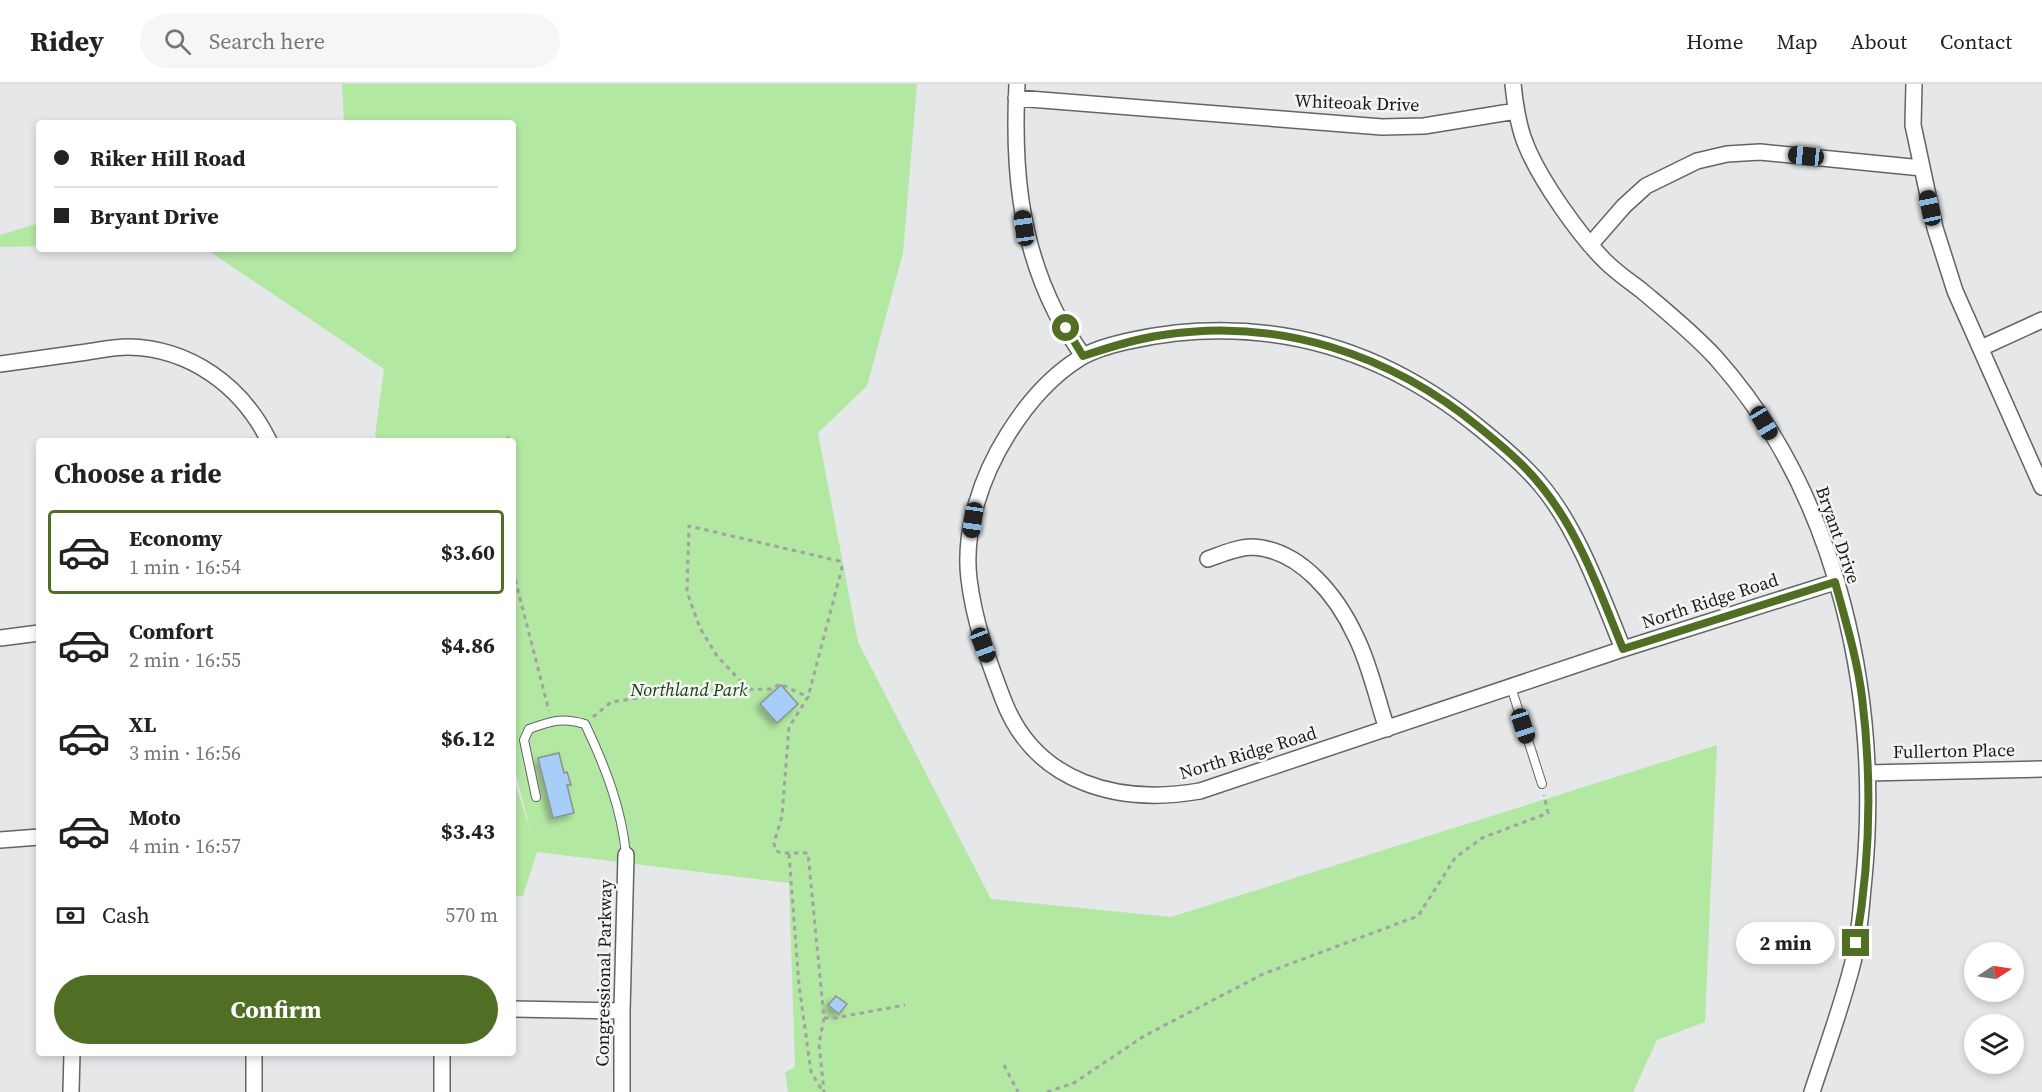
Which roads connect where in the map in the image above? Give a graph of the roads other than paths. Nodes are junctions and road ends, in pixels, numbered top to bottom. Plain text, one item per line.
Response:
1 (1513, 84) edge
2 (1914, 84) edge
3 (1017, 91) edge
4 (1516, 111) junction
5 (1922, 168) junction
6 (1590, 245) junction
7 (2042, 321) edge
8 (1981, 348) junction
9 (1083, 356) junction
10 (0, 364) edge
11 (267, 438) edge
12 (2042, 487) edge
13 (1208, 559) dead end
14 (1835, 582) junction
15 (36, 633) edge
16 (0, 638) edge
17 (1623, 649) junction
18 (1510, 687) junction
19 (1387, 729) junction
20 (2042, 769) edge
21 (1868, 773) junction
22 (1542, 784) road end
23 (536, 797) dead end
24 (36, 837) edge
25 (0, 840) edge
26 (626, 855) joint
27 (516, 1009) edge
28 (622, 1011) junction
29 (72, 1056) edge
30 (254, 1056) edge
31 (442, 1056) edge
32 (71, 1092) edge
33 (254, 1092) edge
34 (442, 1092) edge
35 (622, 1092) edge
36 (1812, 1092) edge

1 - 4 street, Bryant Drive
2 - 5 street
3 - 4 street, Whiteoak Drive
3 - 9 street
4 - 6 street, Bryant Drive
5 - 6 street
5 - 8 street
6 - 14 street, Bryant Drive
7 - 8 street
8 - 12 street
9 - 17 street, North Ridge Road
9 - 19 street, North Ridge Road
10 - 11 street
13 - 19 street
14 - 17 street, North Ridge Road
14 - 21 street, Bryant Drive
15 - 16 street
17 - 18 street, North Ridge Road
18 - 19 street, North Ridge Road
18 - 22 lane
20 - 21 street, Fullerton Place
21 - 36 street, Bryant Drive
23 - 26 lane
24 - 25 street
26 - 28 street, Congressional Parkway
27 - 28 street
28 - 35 street, Congressional Parkway
29 - 32 street
30 - 33 street
31 - 34 street

